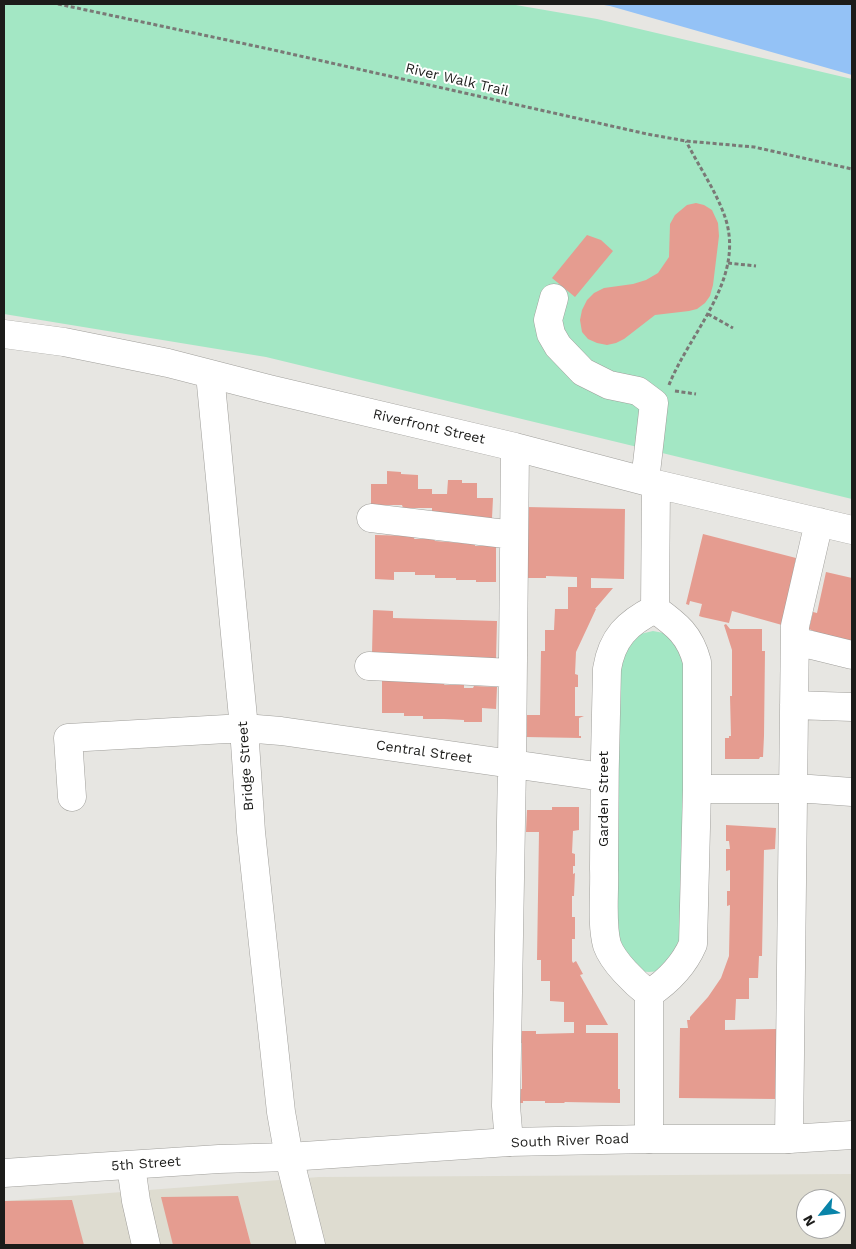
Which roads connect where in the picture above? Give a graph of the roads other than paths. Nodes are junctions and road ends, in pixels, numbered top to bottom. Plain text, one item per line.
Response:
1 (554, 298) dead end
2 (4, 334) edge
3 (210, 374) junction
4 (515, 447) junction
5 (651, 482) junction
6 (371, 518) dead end
7 (819, 522) junction
8 (852, 530) edge
9 (514, 535) junction
10 (655, 609) junction
11 (795, 641) junction
12 (852, 655) edge
13 (370, 666) dead end
14 (512, 673) junction
15 (794, 706) junction
16 (852, 707) edge
17 (244, 728) junction
18 (512, 765) junction
19 (603, 777) junction
20 (697, 789) junction
21 (792, 789) junction
22 (852, 792) edge
23 (72, 797) dead end
24 (649, 994) junction
25 (852, 1135) edge
26 (649, 1139) junction
27 (789, 1139) junction
28 (509, 1142) junction
29 (289, 1157) junction
30 (131, 1166) junction
31 (4, 1173) edge
32 (146, 1245) edge
33 (311, 1245) edge

1 - 5 main road
2 - 3 main road, Riverfront Street
3 - 4 main road, Riverfront Street
3 - 17 main road, Bridge Street
4 - 5 main road, Riverfront Street
4 - 9 main road
5 - 7 main road, Riverfront Street
5 - 10 main road
6 - 9 main road
7 - 8 main road, Riverfront Street
7 - 11 main road
9 - 14 main road
10 - 19 main road, Garden Street
10 - 20 main road
11 - 12 main road
11 - 15 main road
13 - 14 main road
14 - 18 main road
15 - 16 main road
15 - 21 main road
17 - 18 main road, Central Street
17 - 23 main road, Central Street
17 - 29 main road, Bridge Street
18 - 19 main road, Central Street
18 - 28 main road
19 - 24 main road, Garden Street
20 - 21 main road
20 - 24 main road
21 - 22 main road
21 - 27 main road
24 - 26 main road
25 - 27 main road, South River Road
26 - 27 main road, South River Road
26 - 28 main road, South River Road
28 - 29 main road, South River Road
29 - 30 main road, 5th Street
29 - 33 main road, Bridge Street
30 - 31 main road, 5th Street
30 - 32 main road

